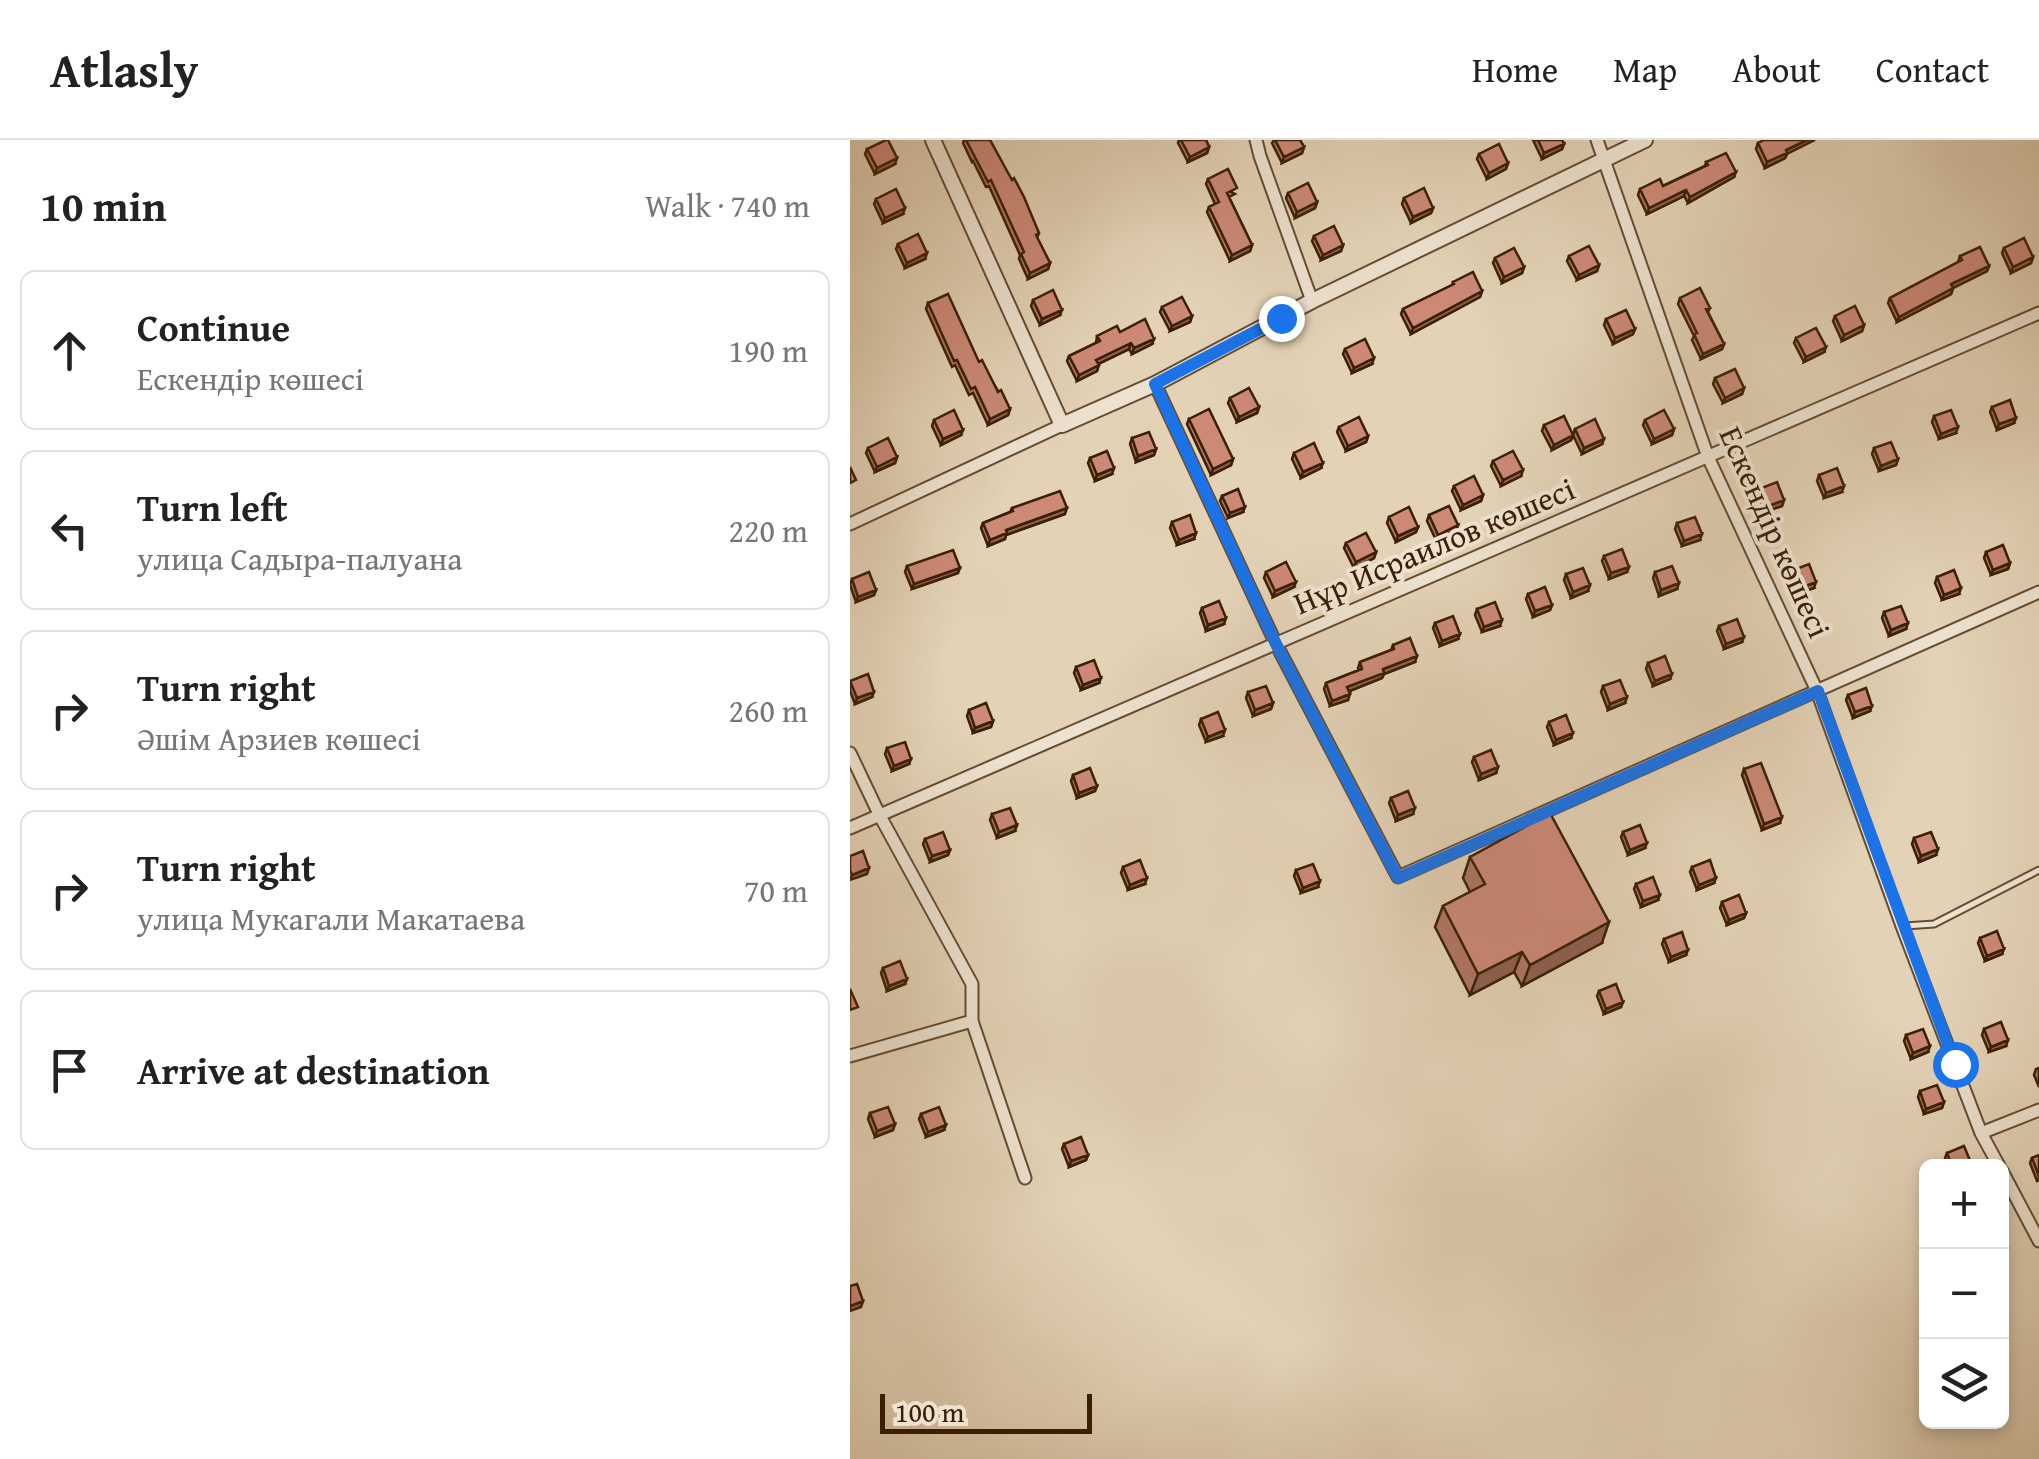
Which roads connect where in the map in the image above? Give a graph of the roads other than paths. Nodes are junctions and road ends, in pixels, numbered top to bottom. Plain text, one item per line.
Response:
1 (932, 140) edge
2 (1256, 140) edge
3 (1597, 140) edge
4 (1645, 140) edge
5 (1604, 158) junction
6 (1312, 301) junction
7 (2039, 313) edge
8 (1155, 384) junction
9 (1062, 425) junction
10 (1708, 457) junction
11 (850, 524) edge
12 (2039, 592) edge
13 (1276, 644) junction
14 (1818, 691) junction
15 (850, 753) edge
16 (880, 816) junction
17 (850, 828) edge
18 (2039, 870) edge
19 (1902, 926) junction
20 (972, 1020) junction
21 (850, 1056) edge
22 (2039, 1110) edge
23 (1981, 1134) junction
24 (1995, 1159) edge
25 (1025, 1178) dead end
26 (2009, 1186) edge
27 (2039, 1241) edge

1 - 9 street
2 - 6 street
3 - 5 street, Ескендір көшесі
4 - 5 street
5 - 6 street
5 - 10 street, Ескендір көшесі
6 - 8 street
7 - 10 street, Нұр Исраилов көшесі
8 - 9 street
8 - 13 street
9 - 11 street
10 - 13 street, Нұр Исраилов көшесі
10 - 14 street, Ескендір көшесі
12 - 14 street
13 - 14 street
13 - 16 street, Нұр Исраилов көшесі
14 - 19 street, Ескендір көшесі
15 - 16 street
16 - 17 street, Нұр Исраилов көшесі
16 - 20 street
18 - 19 lane
19 - 23 street, Ескендір көшесі
20 - 21 street
20 - 25 street
22 - 23 street
23 - 24 street, Ескендір көшесі
26 - 27 street, Ескендір көшесі

